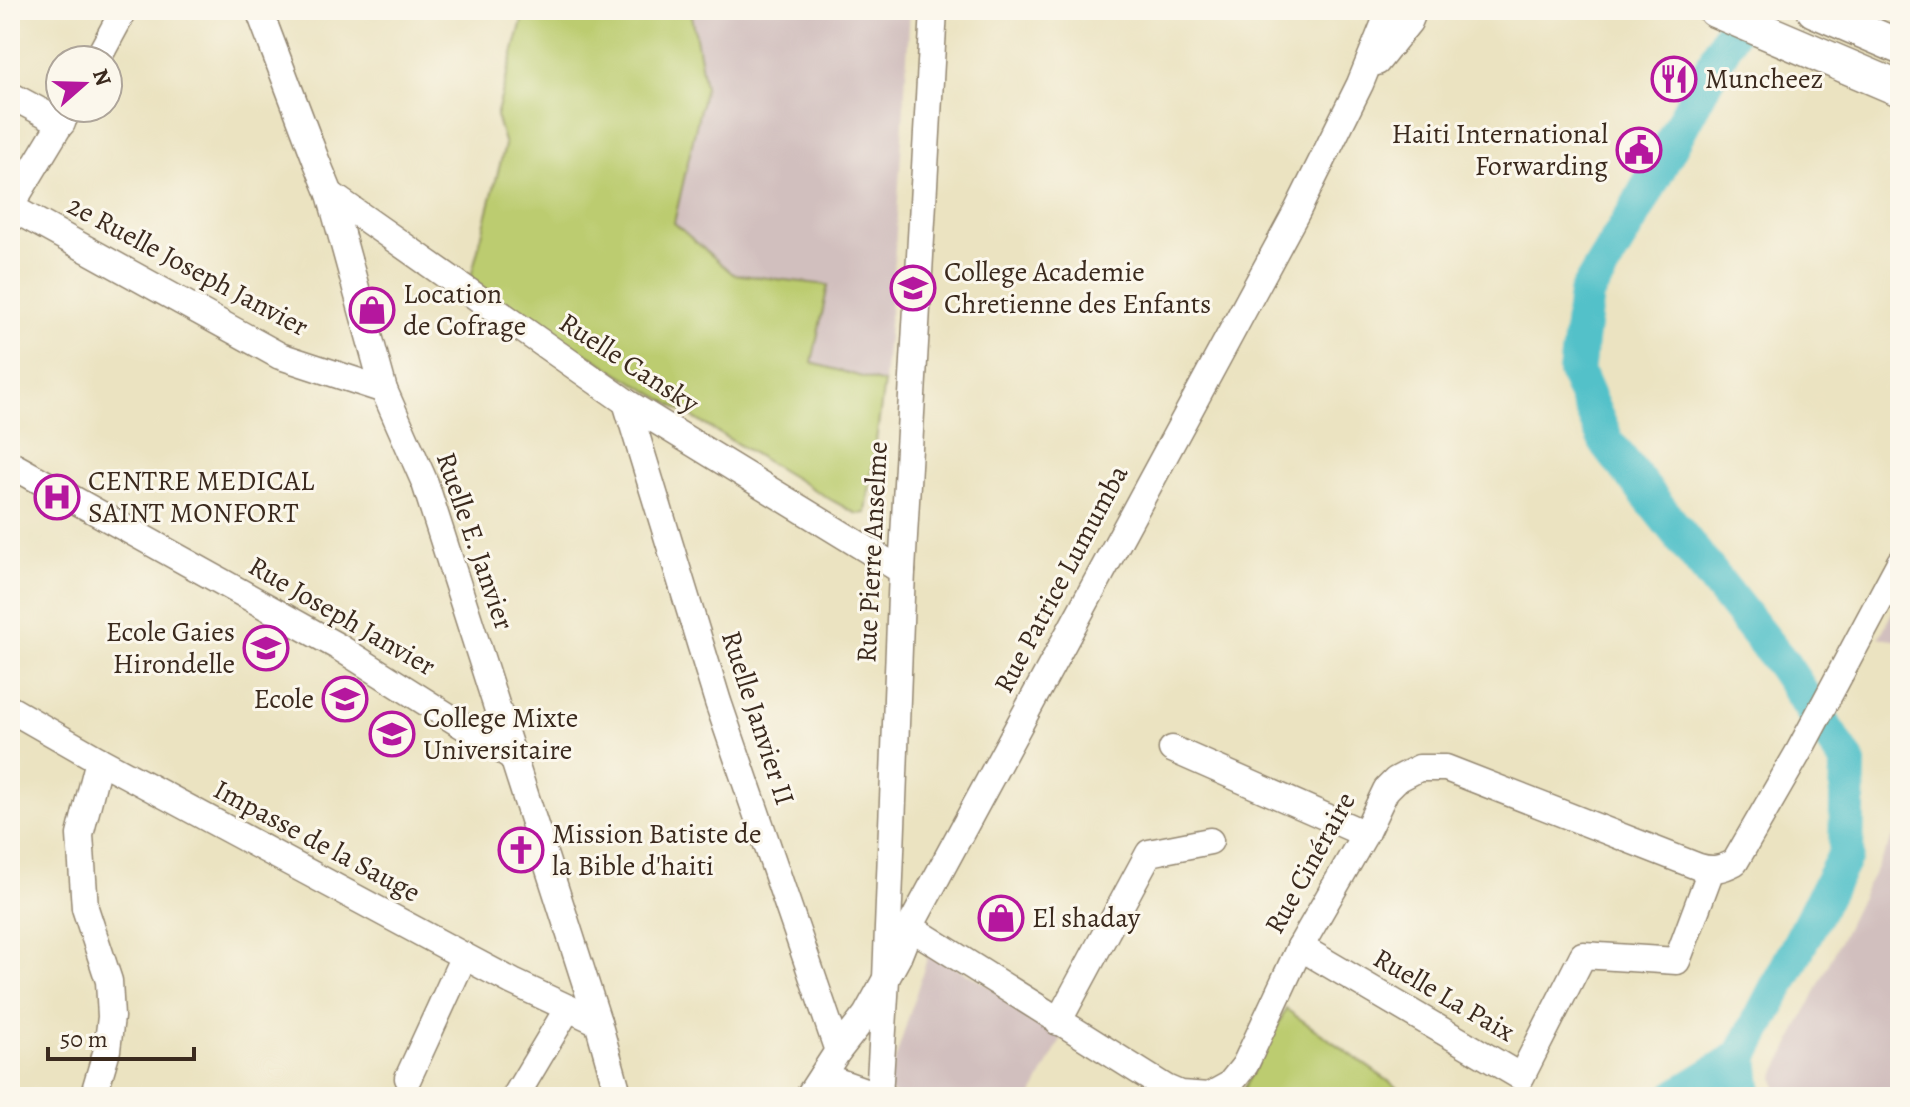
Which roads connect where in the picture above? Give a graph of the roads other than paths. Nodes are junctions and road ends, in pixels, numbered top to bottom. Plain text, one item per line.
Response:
1 (124, 10) edge
2 (259, 10) edge
3 (934, 10) edge
4 (1390, 10) edge
5 (1414, 10) edge
6 (1814, 10) edge
7 (1717, 11) edge
8 (106, 44) edge
9 (1900, 47) edge
10 (1360, 84) junction
11 (1900, 89) edge
12 (10, 95) edge
13 (44, 108) edge
14 (61, 124) edge
15 (330, 194) junction
16 (10, 207) edge
17 (384, 390) junction
18 (626, 402) junction
19 (10, 464) edge
20 (1900, 562) edge
21 (902, 571) junction
22 (10, 709) edge
23 (1172, 749) dead end
24 (514, 758) junction
25 (99, 760) junction
26 (1365, 834) junction
27 (1210, 841) dead end
28 (1711, 870) junction
29 (910, 927) junction
30 (1300, 947) junction
31 (464, 956) junction
32 (886, 979) junction
33 (568, 1008) junction
34 (598, 1022) junction
35 (1058, 1022) junction
36 (838, 1051) junction
37 (408, 1078) dead end
38 (815, 1086) edge
39 (879, 1096) edge
40 (93, 1097) edge
41 (515, 1097) edge
42 (619, 1097) edge

1 - 8 street
2 - 15 street, Ruelle E. Janvier
3 - 21 street, Rue Pierre Anselme
4 - 10 street, Rue Patrice Lumumba
5 - 10 street, Rue Patrice Lumumba
6 - 9 main road
7 - 11 main road
10 - 29 street, Rue Patrice Lumumba
12 - 13 street
14 - 16 street
15 - 17 street, Ruelle E. Janvier
15 - 18 street, Ruelle Cansky
16 - 17 street, 2e Ruelle Joseph Janvier
17 - 24 street, Ruelle E. Janvier
18 - 21 street, Ruelle Cansky
18 - 36 street, Ruelle Janvier II
19 - 24 street, Rue Joseph Janvier
20 - 28 street
21 - 32 street, Rue Pierre Anselme
22 - 25 street, Impasse de la Sauge
23 - 26 street
24 - 34 street, Ruelle E. Janvier
25 - 31 street, Impasse de la Sauge
25 - 40 street
26 - 28 street, Rue Cinéraire
26 - 30 street, Rue Cinéraire
27 - 35 street
28 - 30 street, Ruelle La Paix
29 - 32 street, Rue Patrice Lumumba
29 - 35 street, Rue Cinéraire
30 - 35 street, Rue Cinéraire
31 - 33 street, Impasse de la Sauge
31 - 37 street
32 - 36 street, Rue Patrice Lumumba
32 - 39 street, Rue Pierre Anselme
33 - 34 street, Impasse de la Sauge
33 - 41 street
34 - 42 street, Ruelle E. Janvier
36 - 38 street, Rue Patrice Lumumba
38 - 39 street

